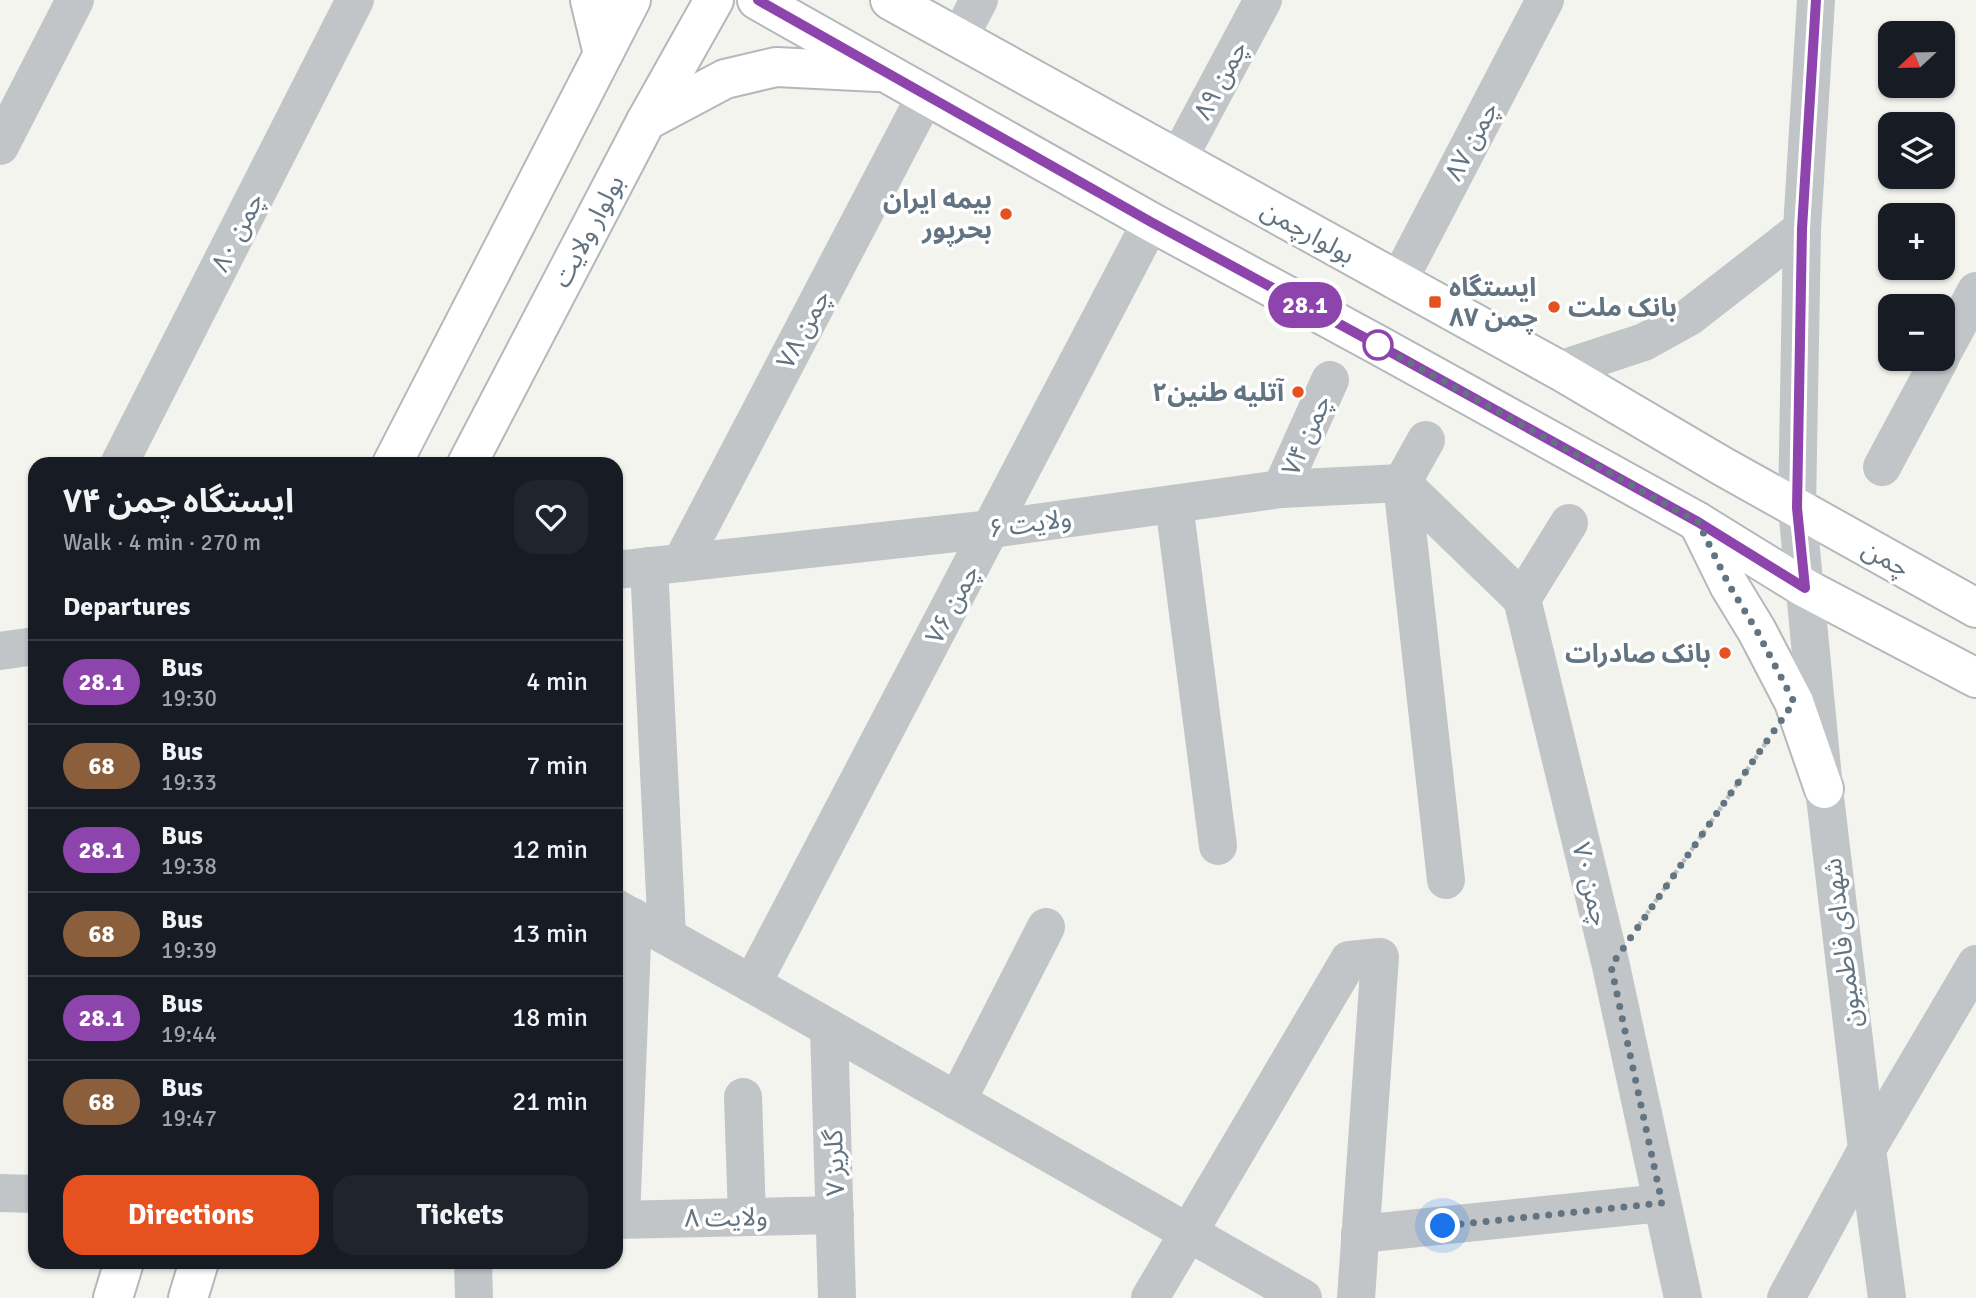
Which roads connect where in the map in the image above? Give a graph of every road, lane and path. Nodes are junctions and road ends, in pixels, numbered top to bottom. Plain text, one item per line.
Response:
1 (75, 0) edge
2 (355, 0) edge
3 (590, 0) edge
4 (631, 0) edge
5 (714, 0) edge
6 (757, 0) edge
7 (890, 0) edge
8 (979, 0) edge
9 (1263, 0) edge
10 (1545, 0) edge
11 (1835, 0) edge
12 (1815, 19) edge
13 (959, 38) junction
14 (603, 54) junction
15 (885, 72) junction
16 (926, 95) junction
17 (646, 121) junction
18 (0, 145) edge
19 (1178, 159) junction
20 (1151, 222) junction
21 (1802, 229) junction
22 (1398, 282) junction
23 (1976, 291) edge
24 (1955, 330) edge
25 (1559, 370) junction
26 (1934, 371) edge
27 (1330, 380) dead end
28 (1426, 440) dead end
29 (123, 457) edge
30 (396, 457) edge
31 (471, 457) edge
32 (1882, 467) dead end
33 (1402, 484) junction
34 (1281, 489) junction
35 (1174, 504) junction
36 (1797, 508) junction
37 (1698, 522) junction
38 (1569, 523) dead end
39 (992, 529) junction
40 (649, 566) edge
41 (1805, 588) junction
42 (1522, 599) junction
43 (1976, 608) edge
44 (1976, 678) edge
45 (1794, 702) junction
46 (1824, 789) junction
47 (1218, 846) dead end
48 (1446, 880) dead end
49 (624, 913) edge
50 (1046, 927) dead end
51 (667, 936) junction
52 (1976, 964) edge
53 (1611, 966) junction
54 (623, 974) edge
55 (752, 984) junction
56 (829, 1028) junction
57 (743, 1097) dead end
58 (957, 1101) junction
59 (1867, 1149) junction
60 (0, 1193) edge
61 (28, 1194) edge
62 (1662, 1203) junction
63 (835, 1214) junction
64 (747, 1217) junction
65 (623, 1219) edge
66 (1187, 1232) junction
67 (1360, 1234) junction
68 (122, 1269) edge
69 (197, 1269) edge
70 (473, 1269) edge
71 (113, 1298) edge
72 (188, 1298) edge
73 (474, 1298) edge
74 (837, 1298) edge
75 (1150, 1298) edge
76 (1303, 1298) edge
77 (1356, 1298) edge
78 (1683, 1298) edge
79 (1786, 1298) edge
80 (1887, 1298) edge

1 - 18 street
2 - 29 street, چمن ۸۰
3 - 14 main road
4 - 14 main road
5 - 17 main road, بولوار ولایت
6 - 15 main road
7 - 13 main road, بولوارچمن
8 - 13 street
9 - 19 street, چمن ۸۹
10 - 22 street, چمن ۸۷
11 - 12 street
12 - 21 street
13 - 19 main road, بولوارچمن
14 - 30 main road
15 - 16 main road
15 - 17 main road
16 - 20 main road
16 - 40 street, چمن ۷۸
17 - 31 main road, بولوار ولایت
19 - 22 main road, بولوارچمن
20 - 37 main road
20 - 39 street, چمن ۷۶
21 - 25 street
21 - 36 street
22 - 25 main road, بولوارچمن
23 - 24 street
25 - 36 main road, بولوارچمن
26 - 32 street
27 - 34 street, چمن ۷۴
28 - 33 street
33 - 34 street, ولایت ۶
33 - 42 street
33 - 48 street
34 - 35 street, ولایت ۶
35 - 39 street, ولایت ۶
35 - 47 street
36 - 41 street, شهدای فاطمیون
36 - 43 main road, چمن
37 - 41 main road
37 - 45 main road
38 - 42 street
39 - 40 street, ولایت ۶
39 - 55 street, چمن ۷۶
40 - 51 street
41 - 44 main road
41 - 46 street, شهدای فاطمیون
42 - 53 street, چمن ۷۰
45 - 46 main road
45 - 53 path
46 - 59 street, شهدای فاطمیون
49 - 51 street
49 - 54 street
50 - 58 street
51 - 55 street
52 - 59 street
53 - 62 street, چمن ۷۰
55 - 56 street
56 - 58 street
56 - 63 street, گلریز ۷
57 - 64 street
58 - 66 street
59 - 79 street
59 - 80 street, شهدای فاطمیون
60 - 61 street
62 - 67 street
62 - 78 street, چمن ۷۰
63 - 64 street, ولایت ۸
63 - 74 street, گلریز ۷
64 - 65 street, ولایت ۸
66 - 67 street
66 - 75 street
66 - 76 street
67 - 77 street
68 - 71 main road
69 - 72 main road
70 - 73 street

